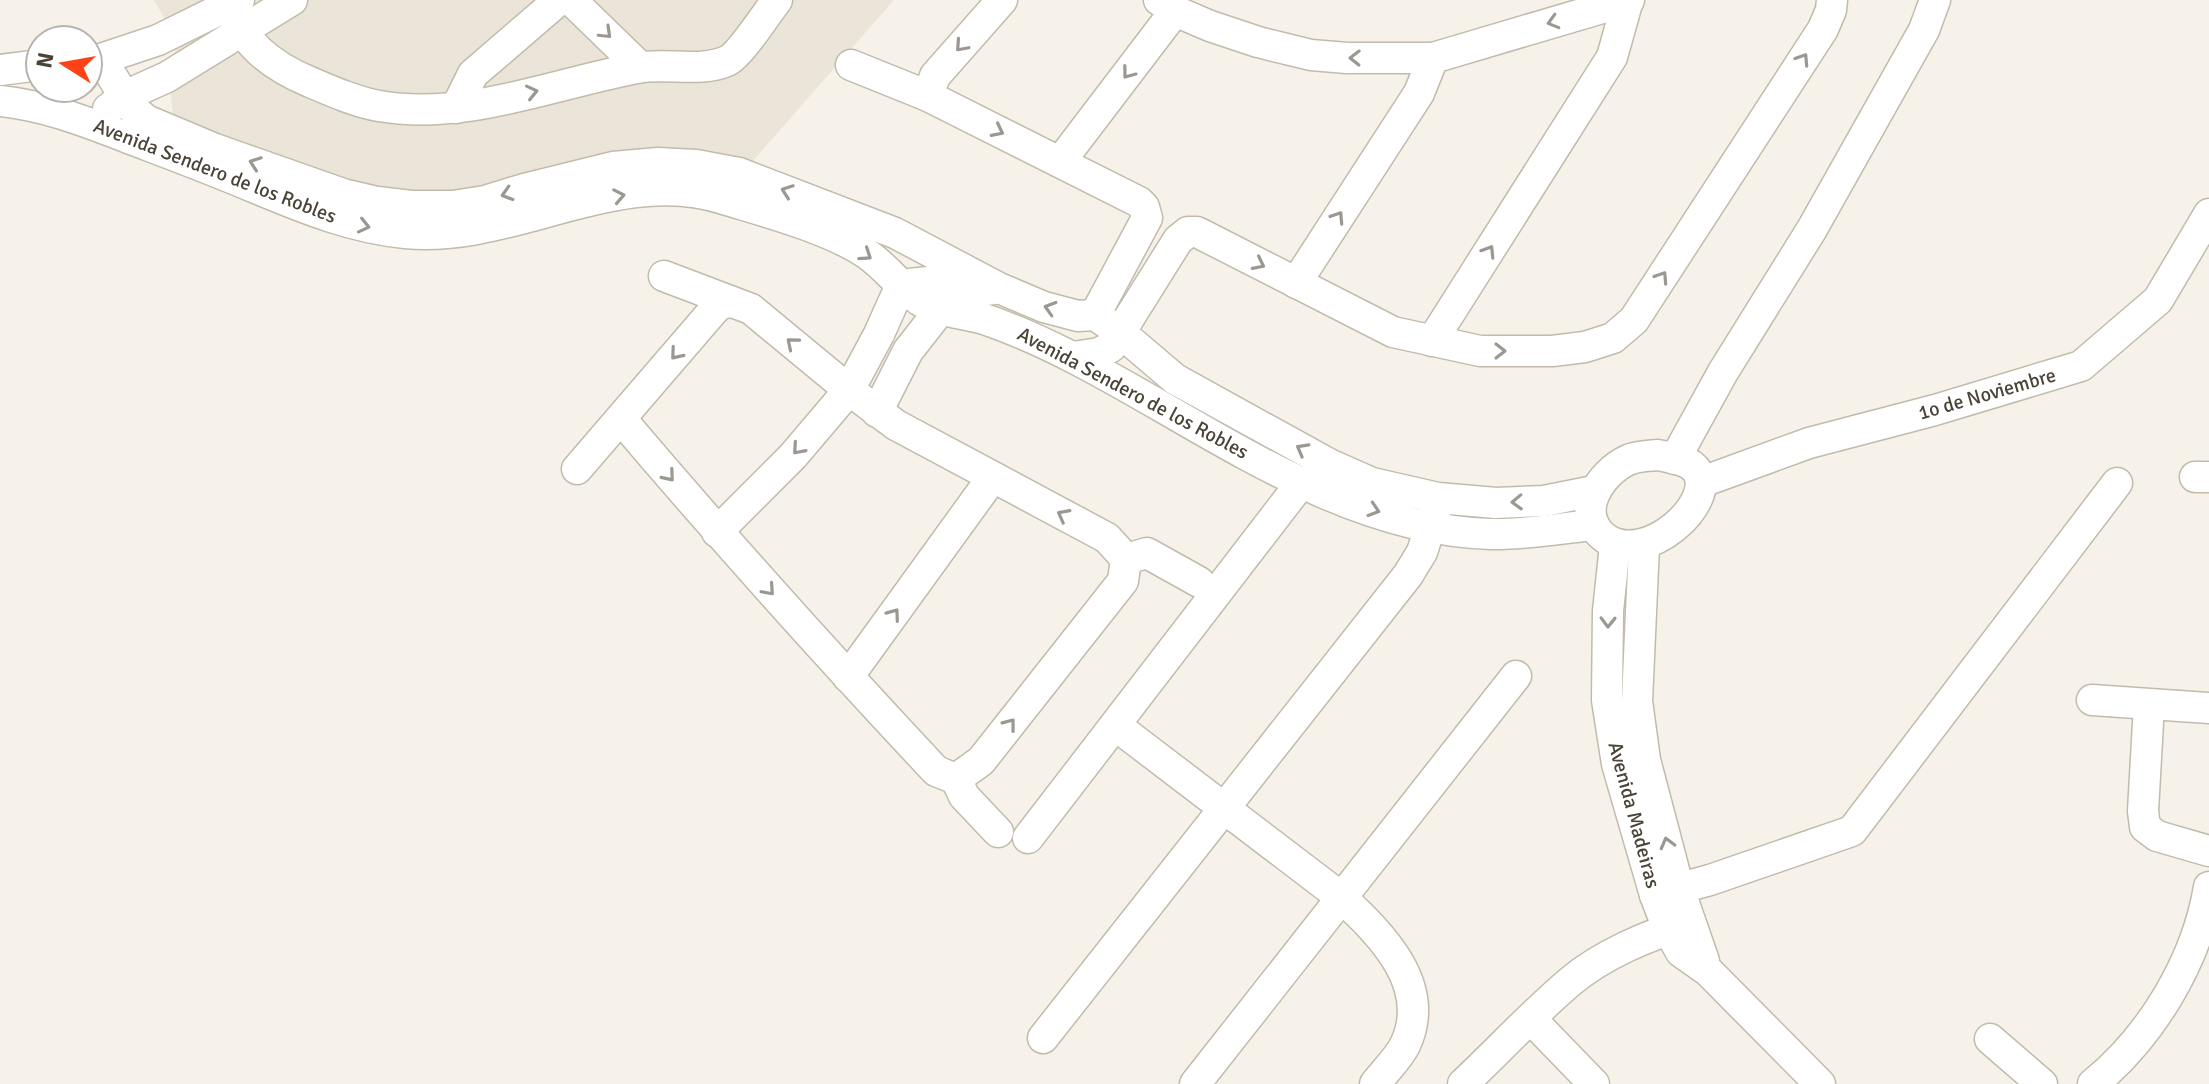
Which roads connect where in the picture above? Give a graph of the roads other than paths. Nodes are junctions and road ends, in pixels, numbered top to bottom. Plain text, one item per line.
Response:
1 (292, 0) edge
2 (559, 0) edge
3 (571, 0) edge
4 (777, 0) edge
5 (1002, 0) edge
6 (1628, 0) edge
7 (1832, 0) edge
8 (1935, 0) edge
9 (1167, 6) edge
10 (240, 9) edge
11 (158, 40) junction
12 (104, 56) edge
13 (1433, 58) junction
14 (851, 65) dead end
15 (24, 67) edge
16 (104, 67) edge
17 (640, 67) junction
18 (0, 70) edge
19 (167, 77) junction
20 (125, 96) junction
21 (928, 96) junction
22 (24, 100) edge
23 (0, 101) edge
24 (59, 104) edge
25 (456, 108) junction
26 (90, 123) junction
27 (168, 130) junction
28 (1060, 162) junction
29 (2209, 214) edge
30 (1124, 263) junction
31 (664, 276) dead end
32 (1155, 279) junction
33 (1296, 283) junction
34 (901, 285) junction
35 (999, 288) junction
36 (731, 302) junction
37 (940, 310) junction
38 (1095, 315) junction
39 (1121, 333) junction
40 (879, 334) junction
41 (1432, 341) junction
42 (908, 351) junction
43 (1073, 357) junction
44 (849, 390) junction
45 (877, 412) junction
46 (621, 419) junction
47 (1675, 459) junction
48 (577, 469) dead end
49 (992, 478) junction
50 (1702, 482) junction
51 (1301, 483) junction
52 (2117, 483) dead end
53 (1594, 491) junction
54 (1435, 512) junction
55 (717, 532) junction
56 (1617, 539) junction
57 (1126, 559) junction
58 (1199, 582) dead end
59 (1516, 676) dead end
60 (848, 677) junction
61 (2092, 700) dead end
62 (2149, 705) junction
63 (2209, 708) edge
64 (1115, 725) junction
65 (956, 779) junction
66 (1224, 809) junction
67 (998, 832) dead end
68 (1028, 838) dead end
69 (2209, 851) edge
70 (2209, 887) edge
71 (1667, 892) junction
72 (1342, 898) junction
73 (1679, 926) junction
74 (1531, 1019) junction
75 (1043, 1038) dead end
76 (1990, 1039) dead end
77 (1195, 1084) edge
78 (1375, 1084) edge
79 (1463, 1084) edge
80 (1594, 1084) edge
81 (1820, 1084) edge
82 (2042, 1084) edge
83 (2093, 1084) edge

1 - 10 street
2 - 25 street
3 -> 17 street
4 - 17 street
5 -> 21 street
6 -> 13 street
41 -> 6 street
41 -> 7 street
8 - 47 street
13 -> 9 street
9 -> 28 street
10 - 11 street
10 - 19 street
10 - 25 street
11 - 12 street
11 - 19 street
33 -> 13 street
14 - 21 street
15 - 18 street
16 - 20 street, Avenida Sendero de los Robles
25 -> 17 street
19 - 20 street
19 - 27 street
20 - 26 street
20 - 27 street, Avenida Sendero de los Robles
21 -> 28 street
22 - 23 street, Avenida Sendero de los Robles
24 - 26 street, Avenida Sendero de los Robles
26 -> 34 street, Avenida Sendero de los Robles
35 -> 27 street, Avenida Sendero de los Robles
28 - 30 street
29 - 50 street, 1o de Noviembre
30 - 32 street
30 - 38 street
31 - 36 street
32 -> 33 street
32 - 39 street
33 - 41 street
34 - 35 street
34 - 37 street, Avenida Sendero de los Robles
34 - 40 street
38 -> 35 street, Avenida Sendero de los Robles
44 -> 36 street
36 -> 46 street
37 - 42 street
37 - 43 street, Avenida Sendero de los Robles
38 - 39 street, Avenida Sendero de los Robles
39 - 43 street
54 -> 39 street, Avenida Sendero de los Robles
40 - 42 street
40 - 44 street
42 - 45 street
43 - 51 street, Avenida Sendero de los Robles
44 - 45 street
44 -> 55 street
45 - 49 street
46 - 48 street
46 -> 55 street
47 - 50 street
47 - 53 street
57 -> 49 street
60 -> 49 street
50 - 56 street
51 -> 54 street, Avenida Sendero de los Robles
51 - 64 street
52 - 71 street
53 -> 54 street, Avenida Sendero de los Robles
53 - 56 street
54 - 56 street, Avenida Sendero de los Robles
54 - 66 street
55 -> 60 street
56 - 71 street, Avenida Madeiras
57 - 58 street
65 -> 57 street
59 - 72 street
60 - 65 street
61 - 62 street
62 - 63 street
62 - 69 street
64 - 66 street
64 - 68 street
65 - 67 street
66 - 72 street
66 - 75 street
70 - 83 street
71 - 73 street, Avenida Madeiras
72 - 77 street
72 - 78 street
73 - 74 street
73 - 81 street, Avenida Madeiras
74 - 79 street
74 - 80 street
76 - 82 street

